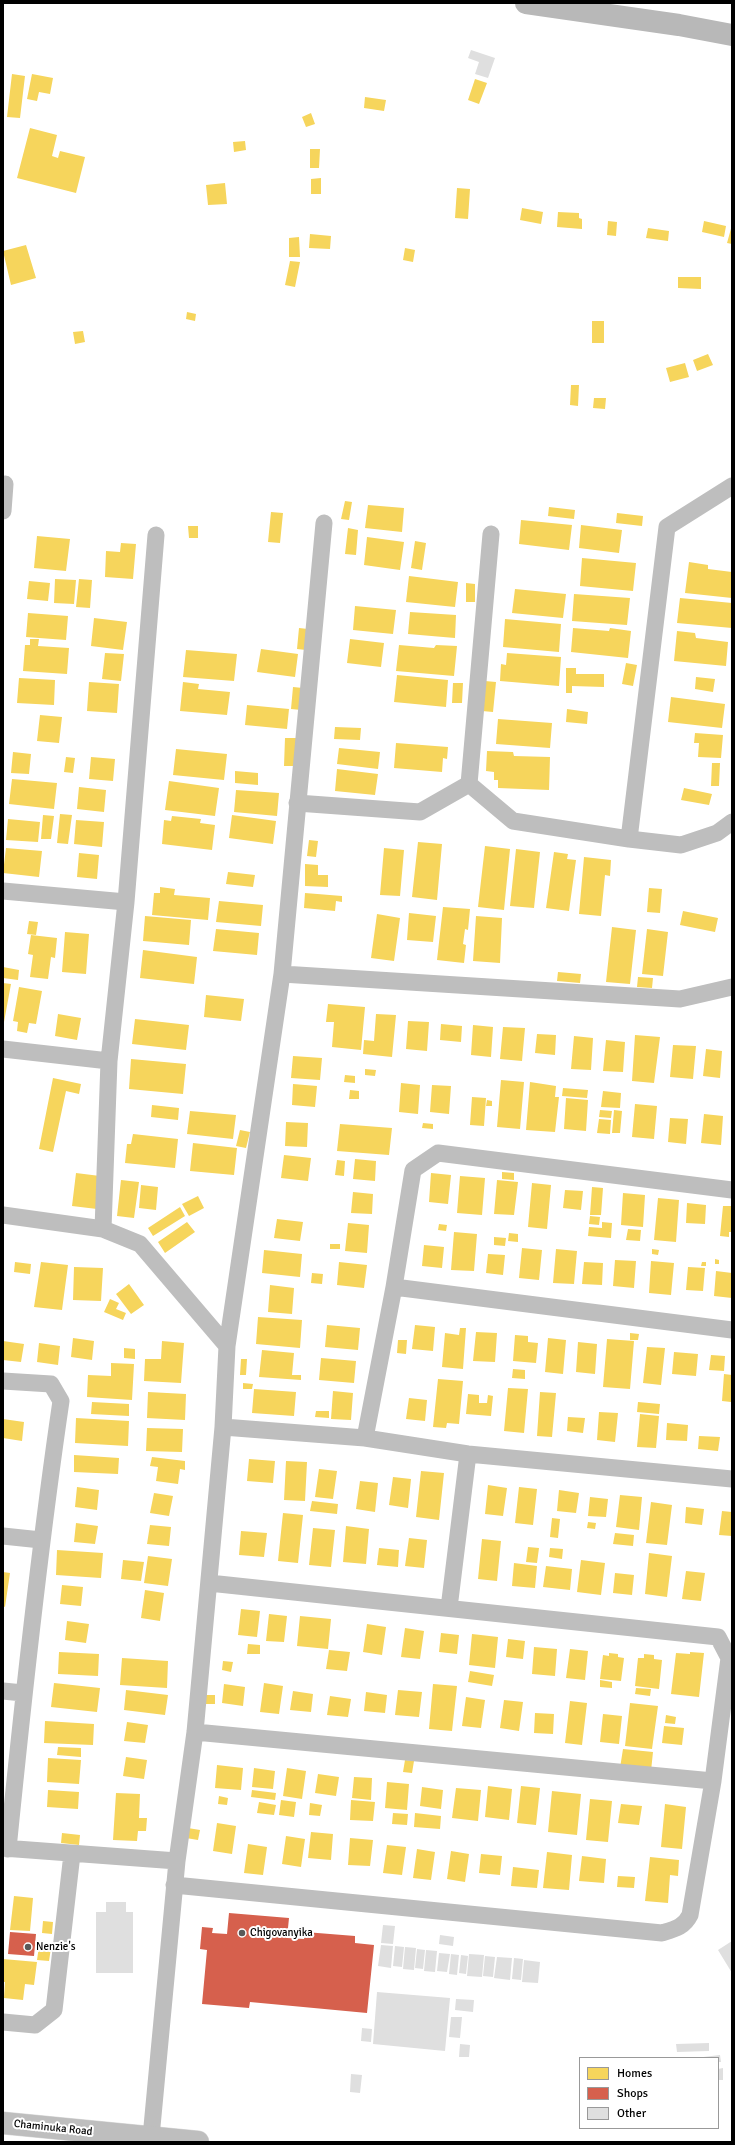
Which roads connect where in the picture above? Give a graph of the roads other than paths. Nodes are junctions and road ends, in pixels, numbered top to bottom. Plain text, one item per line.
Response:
1 (526, 3) edge
2 (732, 35) edge
3 (5, 484) dead end
4 (732, 486) edge
5 (3, 511) edge
6 (324, 523) dead end
7 (491, 534) dead end
8 (156, 535) dead end
9 (469, 784) junction
10 (297, 802) junction
11 (732, 822) edge
12 (629, 839) junction
13 (3, 891) edge
14 (126, 902) junction
15 (282, 974) junction
16 (732, 987) edge
17 (3, 1049) edge
18 (109, 1061) junction
19 (732, 1190) edge
20 (3, 1215) edge
21 (103, 1229) junction
22 (394, 1287) junction
23 (732, 1330) edge
24 (227, 1346) junction
25 (3, 1381) edge
26 (223, 1427) junction
27 (365, 1438) junction
28 (468, 1454) junction
29 (732, 1479) edge
30 (3, 1536) edge
31 (41, 1540) junction
32 (209, 1583) junction
33 (448, 1608) junction
34 (3, 1691) edge
35 (23, 1693) junction
36 (195, 1732) junction
37 (713, 1781) junction
38 (6, 1849) edge
39 (72, 1854) junction
40 (177, 1861) junction
41 (174, 1885) junction
42 (3, 2022) edge
43 (3, 2123) edge
44 (151, 2137) junction
45 (198, 2142) edge

1 - 2 main road
3 - 5 street
4 - 12 street
6 - 10 street
7 - 9 street
8 - 14 street
9 - 10 street
9 - 12 street
10 - 15 street
11 - 12 street
13 - 14 street
14 - 18 street
15 - 16 street
15 - 24 street
17 - 18 street
18 - 21 street
19 - 22 street
20 - 21 street
21 - 24 street
22 - 23 street
22 - 27 street
24 - 26 street
25 - 31 street
26 - 27 street
26 - 32 street
27 - 28 street
28 - 29 street
28 - 33 street
30 - 31 street
31 - 35 street
32 - 33 street
32 - 36 street
33 - 37 street
34 - 35 street
35 - 38 street
36 - 37 street
36 - 40 street
37 - 41 street
38 - 39 street
39 - 40 street
39 - 42 street
40 - 41 street
41 - 44 street
43 - 44 main road, Chaminuka Road
44 - 45 main road, Chaminuka Road

